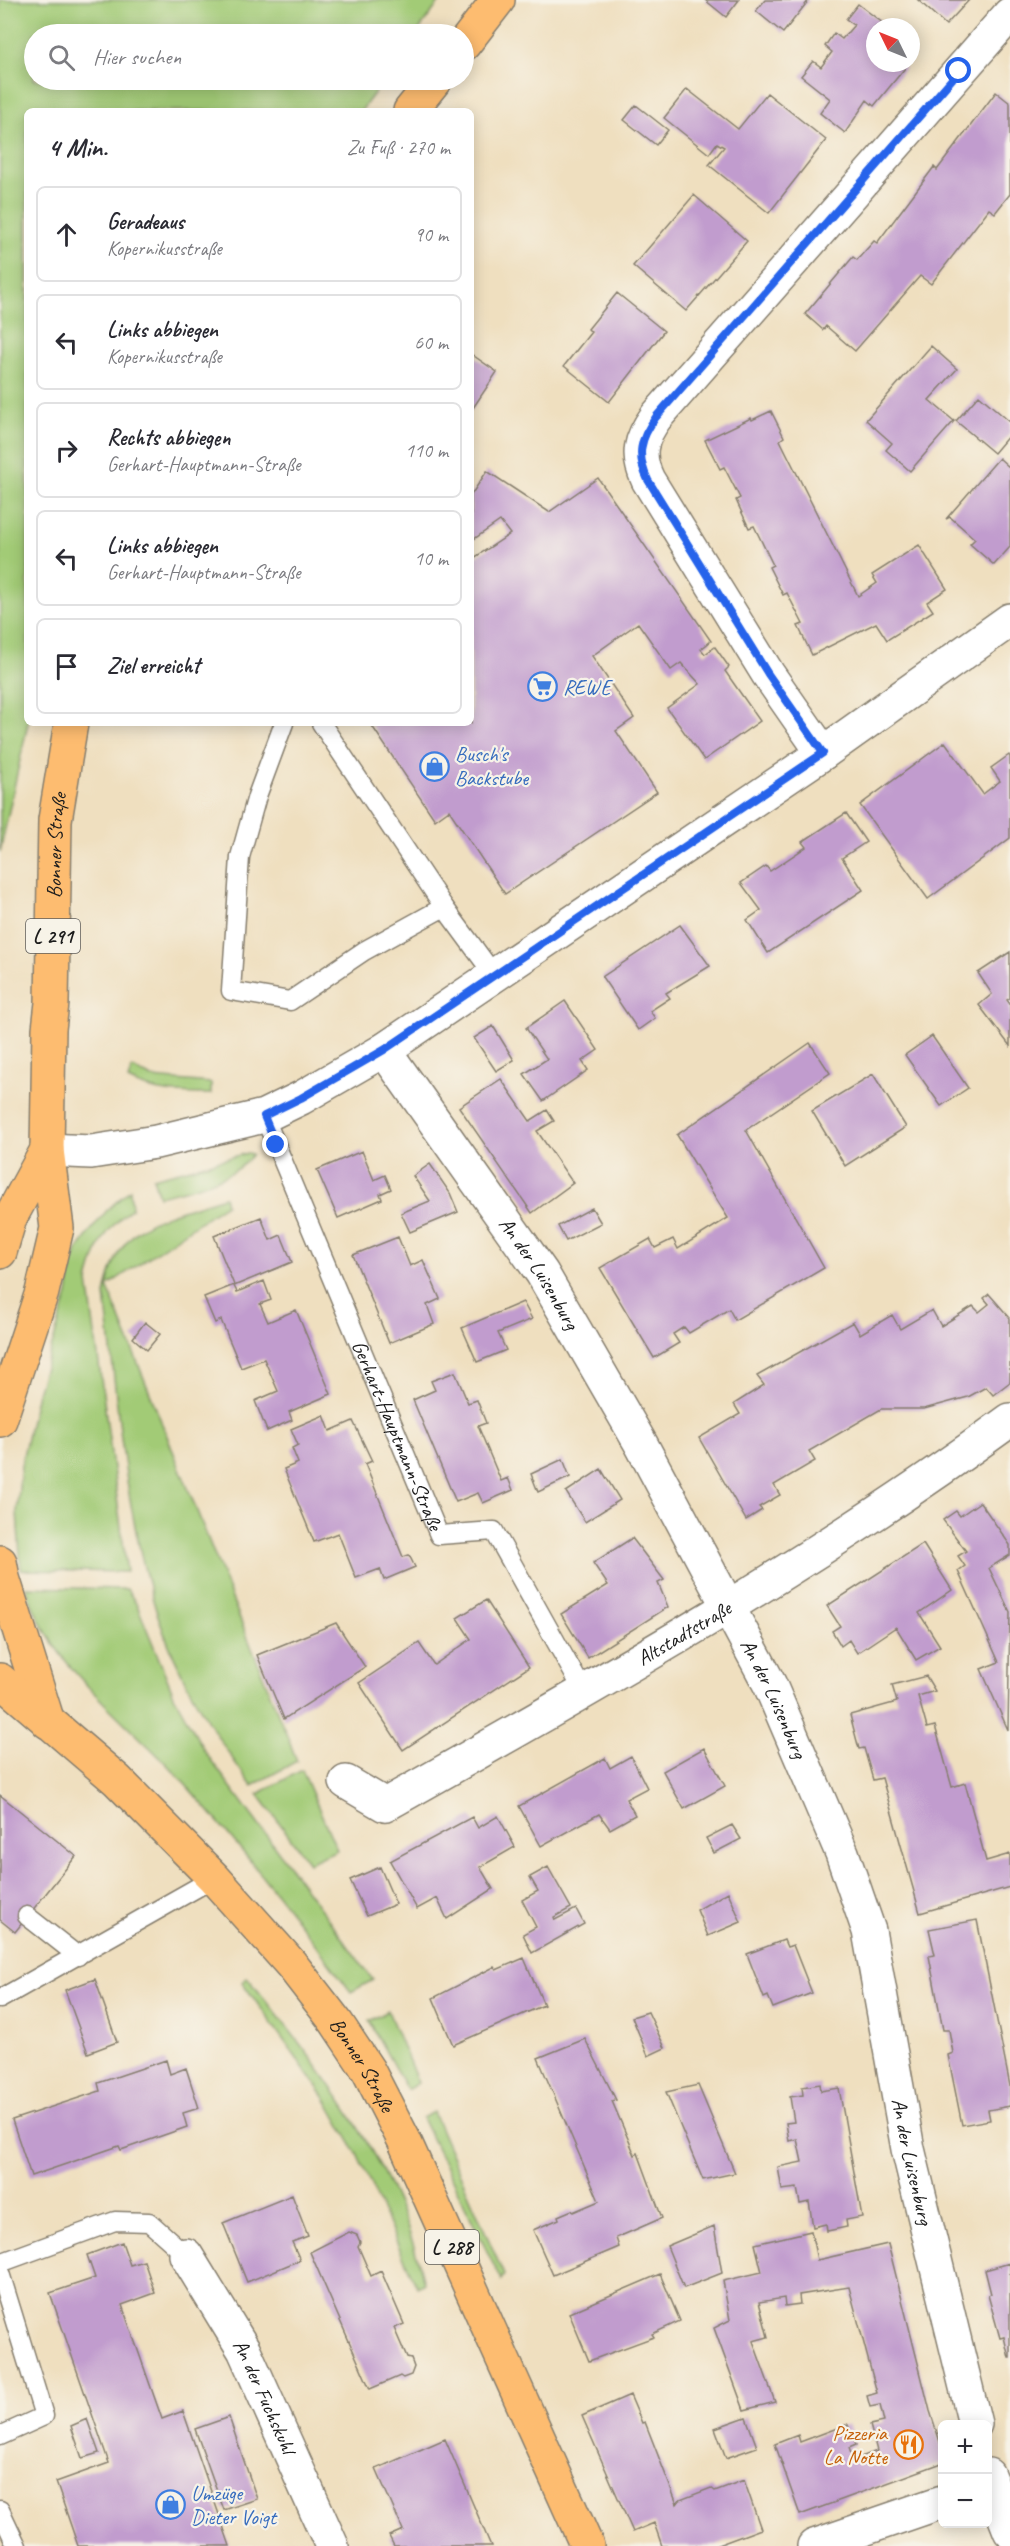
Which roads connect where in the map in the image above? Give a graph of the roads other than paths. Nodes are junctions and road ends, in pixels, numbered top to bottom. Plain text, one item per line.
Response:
1 (498, 0) edge
2 (1010, 15) edge
3 (474, 31) edge
4 (427, 90) edge
5 (412, 108) edge
6 (1010, 620) edge
7 (71, 726) edge
8 (283, 726) edge
9 (323, 726) edge
10 (823, 753) junction
11 (444, 907) junction
12 (494, 975) junction
13 (384, 1050) junction
14 (264, 1116) junction
15 (47, 1150) junction
16 (0, 1252) edge
17 (0, 1420) edge
18 (1010, 1420) edge
19 (0, 1562) edge
20 (729, 1607) junction
21 (0, 1680) edge
22 (584, 1692) junction
23 (48, 1722) junction
24 (346, 1782) dead end
25 (214, 1878) junction
26 (27, 1916) dead end
27 (78, 1956) junction
28 (0, 1999) edge
29 (186, 2254) joint
30 (0, 2263) edge
31 (0, 2273) edge
32 (974, 2420) edge
33 (0, 2436) edge
34 (994, 2481) edge
35 (938, 2503) edge
36 (0, 2510) edge
37 (1010, 2531) edge
38 (17, 2546) edge
39 (332, 2546) edge
40 (587, 2546) edge
41 (814, 2546) edge

1 - 3 main road
2 - 10 street
4 - 5 main road
6 - 10 street
7 - 15 main road, Bonner Straße / L 291
8 - 11 lane
9 - 11 lane
10 - 12 street
11 - 12 lane
12 - 13 street
13 - 14 street
13 - 20 street, An der Luisenburg
14 - 15 street
14 - 22 lane, Gerhart-Hauptmann-Straße
15 - 16 main road, Bonner Straße / L 291
15 - 17 main road, Bonner Straße / L 291
18 - 20 street, Altstadtstraße
19 - 23 main road
20 - 22 street, Altstadtstraße
20 - 32 street, An der Luisenburg
21 - 23 main road, Bonner Straße / L 288
22 - 24 street, Altstadtstraße
23 - 25 main road, Bonner Straße / L 288
25 - 27 lane
25 - 40 main road, Bonner Straße / L 288
26 - 27 lane
27 - 28 lane
29 - 30 lane
29 - 39 street, An der Fuchskuhl
31 - 33 lane
34 - 37 street
35 - 41 street
36 - 38 lane

